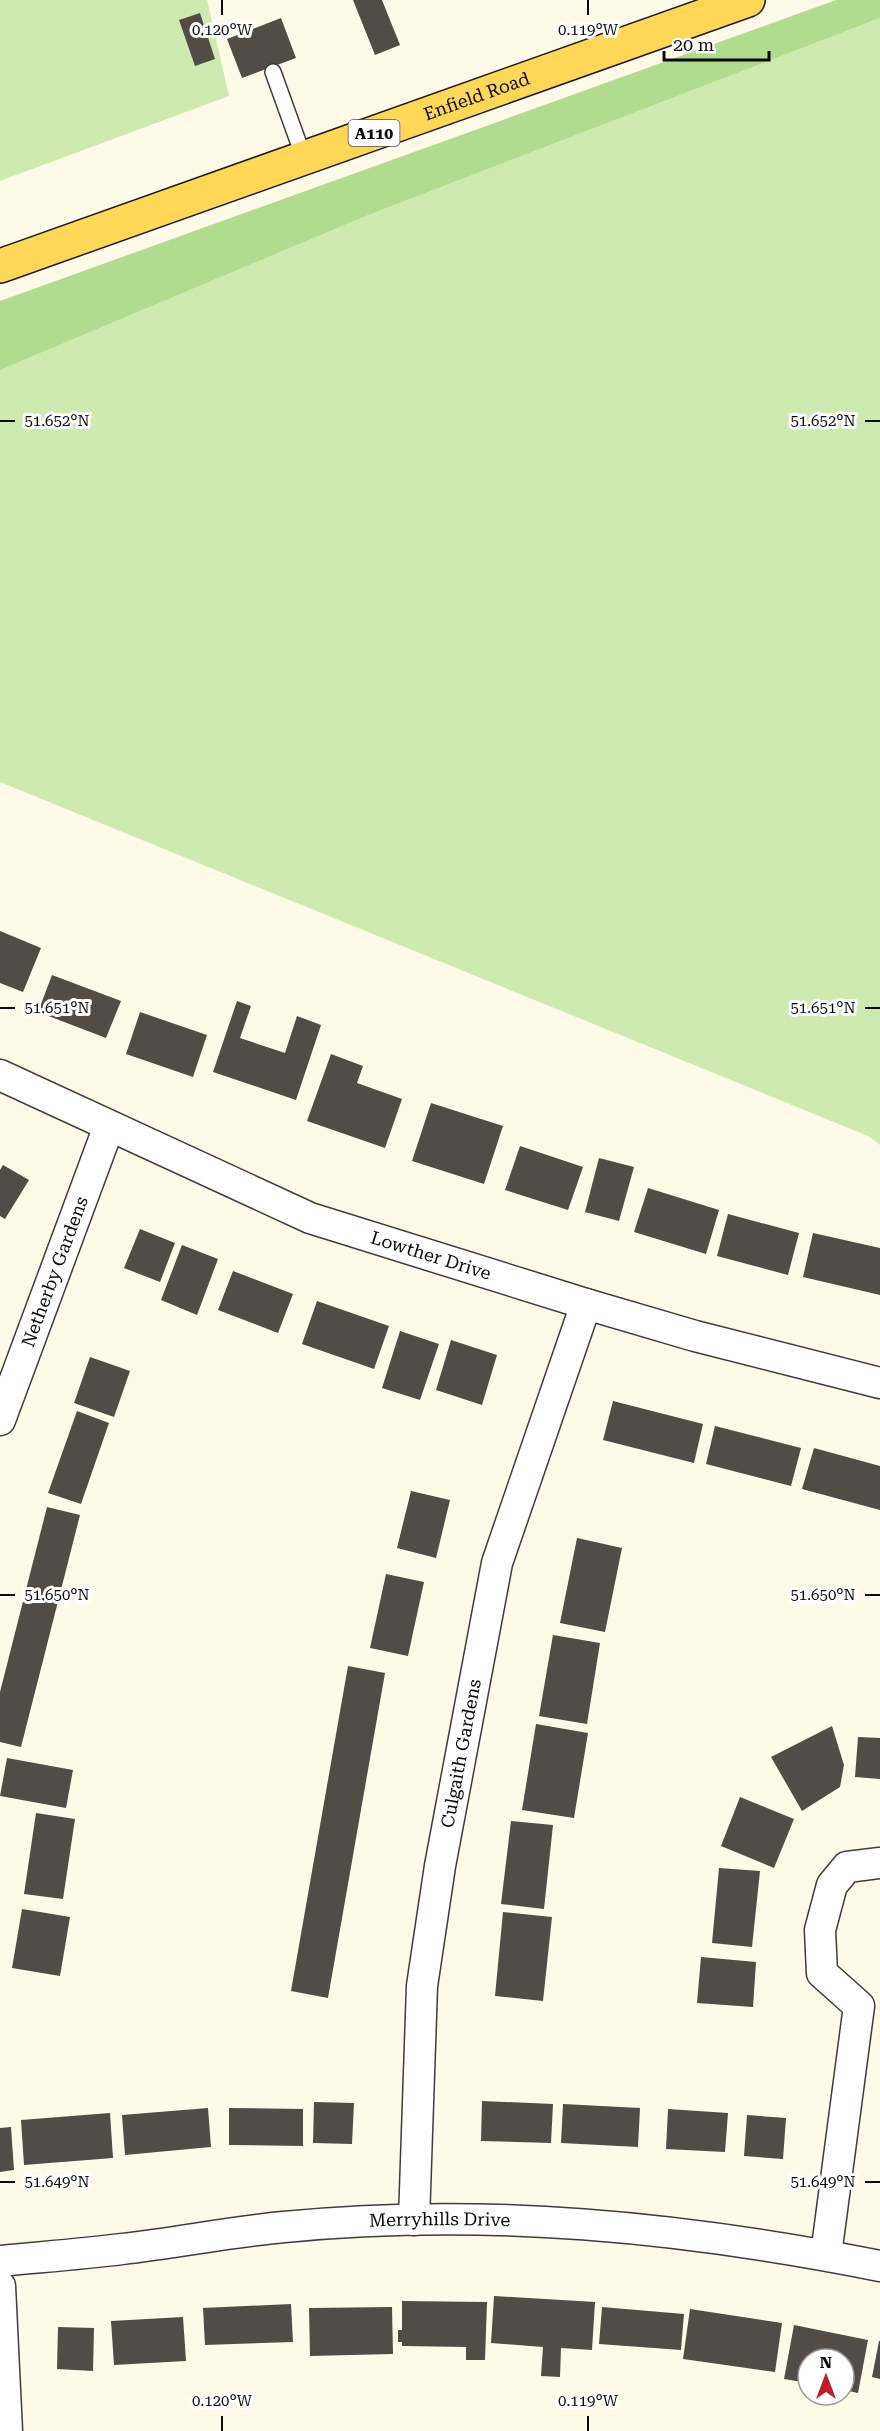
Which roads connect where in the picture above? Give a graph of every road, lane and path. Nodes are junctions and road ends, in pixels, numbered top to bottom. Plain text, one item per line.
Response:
1 (748, 0) edge
2 (273, 72) dead end
3 (304, 158) junction
4 (0, 266) edge
5 (0, 1075) edge
6 (109, 1126) junction
7 (586, 1304) junction
8 (880, 1383) edge
9 (0, 1420) edge
10 (880, 1863) edge
11 (869, 2000) edge
12 (414, 2220) junction
13 (826, 2255) junction
14 (0, 2261) edge
15 (880, 2266) edge
16 (0, 2286) edge
17 (7, 2431) edge

1 - 3 main road, Enfield Road / A110
2 - 3 lane
3 - 4 main road, Enfield Road / A110
5 - 6 street, Lowther Drive
6 - 7 street, Lowther Drive
6 - 9 street, Netherby Gardens
7 - 8 street, Lowther Drive
7 - 12 street, Culgaith Gardens
10 - 11 street
11 - 13 street
12 - 13 street, Merryhills Drive
12 - 14 street, Merryhills Drive
13 - 15 street, Merryhills Drive
16 - 17 street

